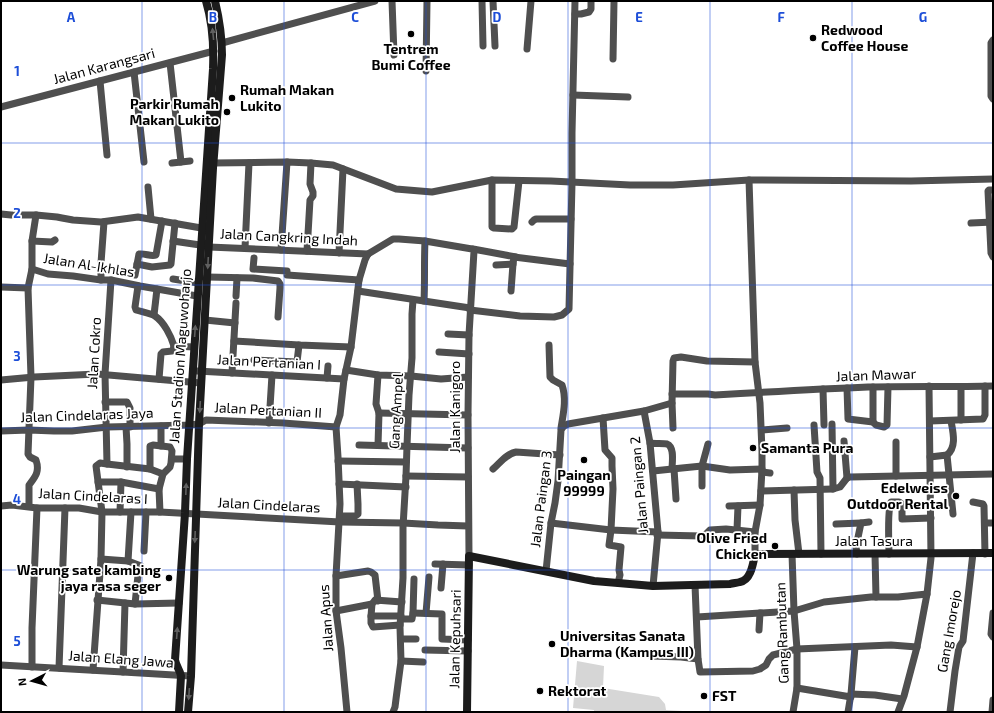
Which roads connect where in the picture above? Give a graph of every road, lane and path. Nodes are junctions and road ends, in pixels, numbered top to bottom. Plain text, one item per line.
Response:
1 (206, 1) edge
2 (215, 1) edge
3 (375, 1) edge
4 (392, 1) edge
5 (427, 1) edge
6 (482, 1) edge
7 (493, 1) edge
8 (531, 1) edge
9 (576, 1) edge
10 (591, 1) edge
11 (614, 1) edge
12 (349, 5) edge
13 (575, 14) junction
14 (214, 16) junction
15 (993, 40) edge
16 (222, 43) junction
17 (483, 46) dead end
18 (494, 46) dead end
19 (527, 49) dead end
20 (214, 51) junction
21 (394, 55) dead end
22 (612, 59) dead end
23 (170, 63) junction
24 (426, 71) dead end
25 (134, 72) junction
26 (216, 79) junction
27 (100, 81) junction
28 (573, 95) junction
29 (628, 97) dead end
30 (993, 99) edge
31 (1, 107) edge
32 (107, 155) dead end
33 (190, 161) dead end
34 (144, 162) dead end
35 (181, 162) junction
36 (287, 162) junction
37 (172, 163) dead end
38 (213, 163) junction
39 (249, 163) junction
40 (311, 163) junction
41 (343, 169) junction
42 (993, 179) edge
43 (492, 180) junction
44 (750, 180) junction
45 (519, 181) junction
46 (572, 183) junction
47 (148, 187) dead end
48 (993, 190) edge
49 (1, 214) edge
50 (36, 214) junction
51 (150, 219) junction
52 (571, 219) junction
53 (162, 221) junction
54 (104, 222) junction
55 (532, 222) dead end
56 (991, 222) edge
57 (175, 223) junction
58 (971, 223) dead end
59 (206, 229) junction
60 (55, 240) dead end
61 (32, 241) junction
62 (173, 241) junction
63 (425, 241) junction
64 (205, 246) junction
65 (245, 248) junction
66 (472, 249) junction
67 (281, 250) junction
68 (307, 251) junction
69 (339, 253) junction
70 (368, 254) junction
71 (993, 257) edge
72 (254, 258) dead end
73 (514, 261) junction
74 (137, 264) junction
75 (570, 264) junction
76 (496, 265) dead end
77 (32, 269) junction
78 (253, 269) junction
79 (136, 275) dead end
80 (207, 277) junction
81 (237, 278) junction
82 (253, 278) junction
83 (173, 279) dead end
84 (101, 280) junction
85 (111, 280) junction
86 (359, 280) junction
87 (198, 283) junction
88 (138, 286) junction
89 (1, 287) edge
90 (28, 288) junction
91 (156, 290) junction
92 (358, 291) junction
93 (511, 291) dead end
94 (197, 296) junction
95 (413, 300) junction
96 (424, 300) junction
97 (470, 309) junction
98 (154, 315) junction
99 (278, 316) dead end
100 (204, 320) junction
101 (235, 323) junction
102 (448, 334) dead end
103 (469, 335) junction
104 (234, 340) junction
105 (299, 345) junction
106 (550, 345) dead end
107 (174, 346) junction
108 (194, 347) junction
109 (351, 347) junction
110 (439, 352) dead end
111 (469, 354) junction
112 (254, 360) dead end
113 (755, 362) junction
114 (328, 366) dead end
115 (193, 370) junction
116 (346, 370) junction
117 (202, 371) junction
118 (232, 373) junction
119 (105, 374) junction
120 (272, 375) junction
121 (378, 375) junction
122 (411, 376) junction
123 (30, 377) junction
124 (468, 377) junction
125 (327, 378) junction
126 (344, 379) junction
127 (1, 380) edge
128 (159, 380) junction
129 (192, 382) junction
130 (201, 383) junction
131 (929, 386) junction
132 (989, 386) edge
133 (873, 387) junction
134 (888, 387) junction
135 (961, 387) junction
136 (846, 388) junction
137 (823, 389) junction
138 (759, 392) junction
139 (672, 394) junction
140 (105, 402) junction
141 (672, 403) junction
142 (644, 411) junction
143 (379, 414) junction
144 (408, 414) junction
145 (468, 415) junction
146 (603, 418) junction
147 (951, 420) junction
148 (961, 420) junction
149 (930, 421) junction
150 (873, 422) junction
151 (269, 423) junction
152 (199, 424) junction
153 (832, 424) dead end
154 (189, 425) junction
155 (814, 425) dead end
156 (824, 425) dead end
157 (161, 426) junction
158 (128, 427) junction
159 (336, 427) junction
160 (107, 428) junction
161 (673, 428) dead end
162 (787, 428) dead end
163 (561, 429) junction
164 (29, 430) junction
165 (762, 430) junction
166 (1, 431) edge
167 (844, 441) dead end
168 (896, 442) dead end
169 (650, 444) junction
170 (708, 444) dead end
171 (359, 445) dead end
172 (378, 445) junction
173 (161, 446) junction
174 (407, 446) junction
175 (468, 448) junction
176 (947, 455) junction
177 (560, 456) junction
178 (930, 457) junction
179 (172, 459) junction
180 (187, 459) junction
181 (338, 461) junction
182 (406, 462) junction
183 (107, 464) junction
184 (127, 466) junction
185 (702, 466) junction
186 (150, 469) junction
187 (492, 469) dead end
188 (673, 469) junction
189 (762, 470) junction
190 (653, 471) junction
191 (770, 473) dead end
192 (163, 474) junction
193 (993, 474) edge
194 (949, 475) junction
195 (406, 476) junction
196 (896, 476) junction
197 (930, 476) junction
198 (468, 477) junction
199 (847, 478) junction
200 (98, 482) junction
201 (121, 482) junction
202 (339, 484) junction
203 (357, 484) junction
204 (702, 486) dead end
205 (406, 487) junction
206 (159, 489) junction
207 (820, 489) junction
208 (833, 489) junction
209 (794, 490) junction
210 (761, 491) junction
211 (676, 499) dead end
212 (973, 502) dead end
213 (760, 505) junction
214 (1, 506) edge
215 (29, 506) junction
216 (729, 506) dead end
217 (738, 506) junction
218 (37, 508) junction
219 (65, 508) junction
220 (102, 512) junction
221 (120, 512) junction
222 (131, 512) junction
223 (146, 512) junction
224 (160, 512) junction
225 (185, 513) junction
226 (196, 514) junction
227 (953, 514) dead end
228 (931, 518) junction
229 (340, 519) junction
230 (869, 522) dead end
231 (403, 523) junction
232 (551, 523) junction
233 (861, 523) junction
234 (985, 523) junction
235 (993, 523) edge
236 (836, 524) dead end
237 (468, 526) junction
238 (611, 530) junction
239 (737, 530) junction
240 (755, 532) junction
241 (657, 534) junction
242 (144, 551) dead end
243 (973, 553) junction
244 (755, 554) junction
245 (796, 554) junction
246 (821, 554) junction
247 (856, 554) junction
248 (875, 554) junction
249 (889, 554) junction
250 (932, 554) junction
251 (989, 554) edge
252 (468, 556) junction
253 (101, 559) junction
254 (128, 561) junction
255 (435, 564) dead end
256 (443, 564) junction
257 (468, 565) junction
258 (546, 571) junction
259 (336, 576) junction
260 (429, 577) dead end
261 (414, 579) dead end
262 (618, 583) junction
263 (695, 584) junction
264 (653, 586) junction
265 (441, 588) dead end
266 (927, 594) junction
267 (876, 597) junction
268 (97, 600) junction
269 (375, 602) junction
270 (402, 602) junction
271 (125, 603) junction
272 (179, 603) junction
273 (135, 604) junction
274 (336, 611) junction
275 (794, 611) junction
276 (413, 613) junction
277 (426, 613) junction
278 (760, 613) junction
279 (993, 613) edge
280 (371, 616) junction
281 (697, 617) junction
282 (401, 620) junction
283 (992, 629) edge
284 (759, 630) dead end
285 (993, 637) edge
286 (401, 639) junction
287 (416, 639) dead end
288 (468, 640) junction
289 (855, 647) junction
290 (917, 647) junction
291 (797, 649) junction
292 (425, 650) dead end
293 (468, 651) junction
294 (176, 654) junction
295 (191, 655) junction
296 (651, 656) dead end
297 (698, 659) junction
298 (401, 662) junction
299 (423, 662) dead end
300 (1, 665) edge
301 (32, 667) junction
302 (59, 668) junction
303 (93, 670) junction
304 (123, 672) junction
305 (181, 676) junction
306 (191, 676) junction
307 (796, 688) junction
308 (851, 696) junction
309 (902, 699) junction
310 (993, 700) edge
311 (179, 712) edge
312 (188, 712) edge
313 (347, 712) edge
314 (393, 712) edge
315 (467, 712) edge
316 (793, 712) edge
317 (848, 712) edge
318 (898, 712) edge
319 (950, 712) edge
320 (992, 712) edge

1 - 14 main road, Jalan Stadion Maguwoharjo
2 - 14 main road, Jalan Stadion Maguwoharjo
3 - 12 street
4 - 21 street
5 - 24 street
6 - 17 street
7 - 18 street
8 - 19 street
9 - 13 street
10 - 13 street
11 - 22 street
12 - 16 street
13 - 28 street
14 - 16 main road, Jalan Stadion Maguwoharjo
20 -> 14 main road, Jalan Stadion Maguwoharjo
15 - 30 street
16 - 26 main road, Jalan Stadion Maguwoharjo
20 - 23 street, Jalan Karangsari
20 - 26 main road, Jalan Stadion Maguwoharjo
23 - 25 street, Jalan Karangsari
23 - 35 street
25 - 27 street, Jalan Karangsari
25 - 34 street
26 - 38 main road, Jalan Stadion Maguwoharjo
26 - 59 main road, Jalan Stadion Maguwoharjo
27 - 31 street, Jalan Karangsari
27 - 32 street
28 - 29 street
28 - 46 street
33 - 35 street
35 - 37 street
36 - 39 street
36 - 40 street
36 - 67 street
38 - 39 street
38 - 59 main road, Jalan Stadion Maguwoharjo
39 - 65 street
40 - 41 street
40 - 68 street
41 - 43 street
41 - 69 street
42 - 44 street
43 - 45 street
43 - 45 street
44 - 46 street
44 - 113 street
45 - 46 street
46 - 52 street
47 - 51 street
48 - 56 street
49 - 50 street
50 - 54 street
50 - 61 street, Jalan Al-Ikhlas
51 - 53 street
51 - 54 street
52 - 55 street
52 - 75 street
53 - 57 street
53 - 74 street
54 - 84 street
56 - 58 street
56 - 71 street
57 - 59 street
57 - 62 street
59 - 64 main road, Jalan Stadion Maguwoharjo
60 - 61 street
61 - 77 street, Jalan Al-Ikhlas
62 - 64 street, Jalan Cangkring Indah
62 - 74 street
63 - 66 street
63 - 70 street
63 - 96 street
64 - 65 street, Jalan Cangkring Indah
64 -> 80 main road, Jalan Stadion Maguwoharjo
64 - 87 main road, Jalan Stadion Maguwoharjo
65 - 67 street, Jalan Cangkring Indah
66 - 73 street
66 - 97 street, Jalan Kanigoro
67 - 68 street, Jalan Cangkring Indah
68 - 69 street, Jalan Cangkring Indah
69 - 70 street, Jalan Cangkring Indah
70 - 86 street, Jalan Apus
72 - 78 street
73 - 75 street
73 - 76 street
73 - 93 street
74 - 79 street
75 - 97 street
77 - 84 street, Jalan Al-Ikhlas
77 - 90 street
78 - 82 street
78 - 86 street
80 - 81 street
80 - 100 main road, Jalan Stadion Maguwoharjo
81 - 82 street
81 - 101 street
82 - 99 street
83 - 87 street
84 - 85 street, Jalan Al-Ikhlas
85 - 88 street, Jalan Al-Ikhlas
85 - 119 street, Jalan Cokro
86 - 92 street, Jalan Apus
87 - 94 main road, Jalan Stadion Maguwoharjo
88 - 91 street, Jalan Al-Ikhlas
88 - 98 street
89 - 90 street
90 - 123 street
91 - 94 street, Jalan Al-Ikhlas
91 - 98 street
92 - 95 street
92 - 109 street, Jalan Apus
108 -> 94 main road, Jalan Stadion Maguwoharjo
95 - 96 street
95 - 122 street, Gang Ampel
96 - 97 street
97 - 103 street, Jalan Kanigoro
98 - 107 street
100 - 101 street
100 - 117 main road, Jalan Stadion Maguwoharjo
101 - 104 street
102 - 103 street
103 - 111 street, Jalan Kanigoro
104 - 105 street
104 - 118 street
105 - 109 street
105 - 112 street
106 - 163 street, Jalan Paingan 3
107 - 108 street
107 - 128 street
108 - 115 main road, Jalan Stadion Maguwoharjo
109 - 116 street, Jalan Apus
110 - 111 street
111 - 124 street, Jalan Kanigoro
113 - 138 street
113 - 139 street
114 - 125 street
115 - 117 street, Jalan Pertanian I
115 - 129 main road, Jalan Stadion Maguwoharjo
116 - 121 street
116 - 126 street, Jalan Apus
117 - 118 street, Jalan Pertanian I
117 - 130 main road, Jalan Stadion Maguwoharjo
118 - 120 street, Jalan Pertanian I
119 - 123 street
119 - 128 street
119 - 140 street, Jalan Cokro
120 - 125 street, Jalan Pertanian I
120 - 151 street
121 - 122 street
121 - 143 street
122 - 124 street
122 - 144 street, Gang Ampel
123 - 127 street
123 - 164 street
124 - 145 street, Jalan Kanigoro
125 - 126 street, Jalan Pertanian I
126 - 159 street, Jalan Apus
128 - 129 street
129 - 130 street
129 - 154 main road, Jalan Stadion Maguwoharjo
130 -> 152 main road, Jalan Stadion Maguwoharjo
131 - 134 street, Jalan Mawar
131 - 135 street, Jalan Mawar
131 - 149 street
132 - 135 street, Jalan Mawar
132 - 148 street
133 - 134 street, Jalan Mawar
133 - 136 street, Jalan Mawar
133 - 150 street
134 - 150 street
135 - 148 street
136 - 137 street, Jalan Mawar
136 - 150 street
137 - 138 street, Jalan Mawar
137 - 156 street
138 - 139 street, Jalan Mawar
138 - 165 street
139 - 141 street
140 - 158 street
140 - 160 street, Jalan Cokro
141 - 142 street
141 - 161 street
142 - 146 street
142 - 169 street, Jalan Paingan 2
143 - 144 street
143 - 172 street
144 - 145 street
144 - 174 street, Gang Ampel
145 - 175 street, Jalan Kanigoro
146 - 163 street
146 - 238 street
147 - 148 street
147 - 149 street
147 - 176 street
149 - 178 street
151 - 152 street, Jalan Pertanian II
151 - 159 street, Jalan Pertanian II
152 - 154 street, Jalan Cindelaras Jaya
152 - 226 main road, Jalan Stadion Maguwoharjo
153 - 208 street
154 - 157 street, Jalan Cindelaras Jaya
154 - 180 main road, Jalan Stadion Maguwoharjo
155 - 207 street
157 - 158 street, Jalan Cindelaras Jaya
157 - 173 street
158 - 160 street, Jalan Cindelaras Jaya
158 - 184 street
159 - 181 street, Jalan Apus
160 - 164 street, Jalan Cindelaras Jaya
160 - 183 street, Jalan Cokro
162 - 165 street
163 - 177 street, Jalan Paingan 3
164 - 166 street, Jalan Cindelaras Jaya
164 - 215 street
165 - 189 street
167 - 199 street
168 - 196 street
169 - 188 street
169 - 190 street, Jalan Paingan 2
170 - 185 street
171 - 172 street
172 - 174 street
173 - 179 street
173 - 186 street
174 - 175 street
174 - 182 street, Gang Ampel
175 - 198 street, Jalan Kanigoro
176 - 178 street
176 - 194 street
177 - 187 street
177 - 232 street, Jalan Paingan 3
178 - 197 street
179 - 180 street
179 - 192 street, Jalan Cindelaras I
225 -> 180 main road, Jalan Stadion Maguwoharjo
181 - 182 street
181 - 202 street, Jalan Apus
182 - 195 street, Gang Ampel
183 - 184 street
183 - 200 street
184 - 186 street
185 - 188 street
185 - 189 street
185 - 204 street
186 - 192 street
188 - 190 street
188 - 211 street
189 - 191 street
189 - 210 street
190 - 241 street, Jalan Paingan 2
192 - 206 street, Jalan Cindelaras I
193 - 194 street
194 - 197 street
194 - 227 street
195 - 198 street
195 - 205 street, Gang Ampel
196 - 197 street
196 - 199 street
197 - 228 street
198 - 237 street, Jalan Kanigoro
199 - 208 street
200 - 201 street
200 - 220 street
201 - 206 street
201 - 221 street
202 - 203 street
202 - 229 street, Jalan Apus
203 - 205 street
203 - 229 street
205 - 231 street, Gang Ampel
206 - 224 street, Jalan Cindelaras I
207 - 208 street
207 - 209 street
207 - 246 street
209 - 210 street
209 - 245 street, Gang Rambutan
210 - 213 street
212 - 234 street
213 - 217 street
213 - 240 street
214 - 215 street, Jalan Cindelaras I
215 - 218 street, Jalan Cindelaras I
216 - 217 street
217 - 239 street
218 - 219 street, Jalan Cindelaras I
218 - 301 street
219 - 220 street, Jalan Cindelaras I
219 - 302 street
220 - 221 street, Jalan Cindelaras I
220 - 253 street
221 - 222 street, Jalan Cindelaras I
222 - 223 street, Jalan Cindelaras I
222 - 254 street
223 - 224 street, Jalan Cindelaras I
223 - 242 street
224 - 225 street, Jalan Cindelaras I
225 - 226 street, Jalan Cindelaras I
225 - 272 main road, Jalan Stadion Maguwoharjo
226 - 229 street, Jalan Cindelaras
226 -> 295 main road, Jalan Stadion Maguwoharjo
228 - 249 street
228 - 250 street
229 - 231 street
229 - 259 street, Jalan Apus
230 - 233 street
231 - 237 street
231 - 270 street, Gang Ampel
232 - 238 street
232 - 258 street, Jalan Paingan 3
233 - 236 street
233 - 247 street
234 - 235 street
234 - 251 street
237 - 252 street, Jalan Kanigoro
238 - 241 street
238 - 262 street
239 - 240 street
239 - 241 street
240 - 244 street
241 - 264 street, Jalan Paingan 2
243 - 250 main road, Jalan Tasura
243 - 251 main road, Jalan Tasura
243 - 319 street, Gang Imorejo
244 - 245 main road, Jalan Tasura
244 - 263 main road
245 - 246 main road, Jalan Tasura
245 - 275 street, Gang Rambutan
246 - 247 main road, Jalan Tasura
247 - 248 main road, Jalan Tasura
248 - 249 main road, Jalan Tasura
248 - 267 street
249 - 250 main road, Jalan Tasura
250 - 266 street
252 - 257 main road, Jalan Kanigoro
252 - 258 main road
253 - 254 street
253 - 268 street
254 - 273 street
255 - 256 street
256 - 257 street
256 - 265 street
257 - 288 main road, Jalan Kepuhsari
258 - 262 main road
259 - 269 street
259 - 274 street, Jalan Apus
260 - 277 street
261 - 276 street
262 - 264 main road
263 - 264 main road
263 - 281 street
266 - 267 street
266 - 290 street
267 - 275 street
268 - 271 street
268 - 303 street
269 - 270 street
269 - 274 street
269 - 280 street
270 - 282 street, Gang Ampel
271 - 273 street
271 - 304 street
272 - 273 street
294 -> 272 main road, Jalan Stadion Maguwoharjo
274 - 313 street, Jalan Apus
275 - 278 street
275 - 291 street, Gang Rambutan
276 - 277 street
276 - 282 street
277 - 288 street
278 - 281 street
278 - 284 street
279 - 283 street
280 - 282 street
280 - 282 street
281 - 297 street
282 - 286 street, Gang Ampel
283 - 285 street
286 - 287 street
286 - 298 street, Gang Ampel
288 - 293 main road, Jalan Kepuhsari
289 - 290 street
289 - 291 street
289 - 308 street
290 - 309 street
291 - 297 street
291 - 307 street, Gang Rambutan
292 - 293 street
293 - 315 main road, Jalan Kepuhsari
294 - 295 main road
294 - 305 main road, Jalan Stadion Maguwoharjo
295 - 306 main road, Jalan Stadion Maguwoharjo
296 - 297 street
298 - 299 street
298 - 314 street, Gang Ampel
300 - 301 street, Jalan Elang Jawa
301 - 302 street, Jalan Elang Jawa
302 - 303 street, Jalan Elang Jawa
303 - 304 street, Jalan Elang Jawa
304 - 305 street, Jalan Elang Jawa
305 - 306 street, Jalan Elang Jawa
305 - 311 main road, Jalan Stadion Maguwoharjo
306 -> 312 main road, Jalan Stadion Maguwoharjo
307 - 308 street
307 - 316 street, Gang Rambutan
308 - 309 street
308 - 317 street
309 - 318 street
310 - 320 street

